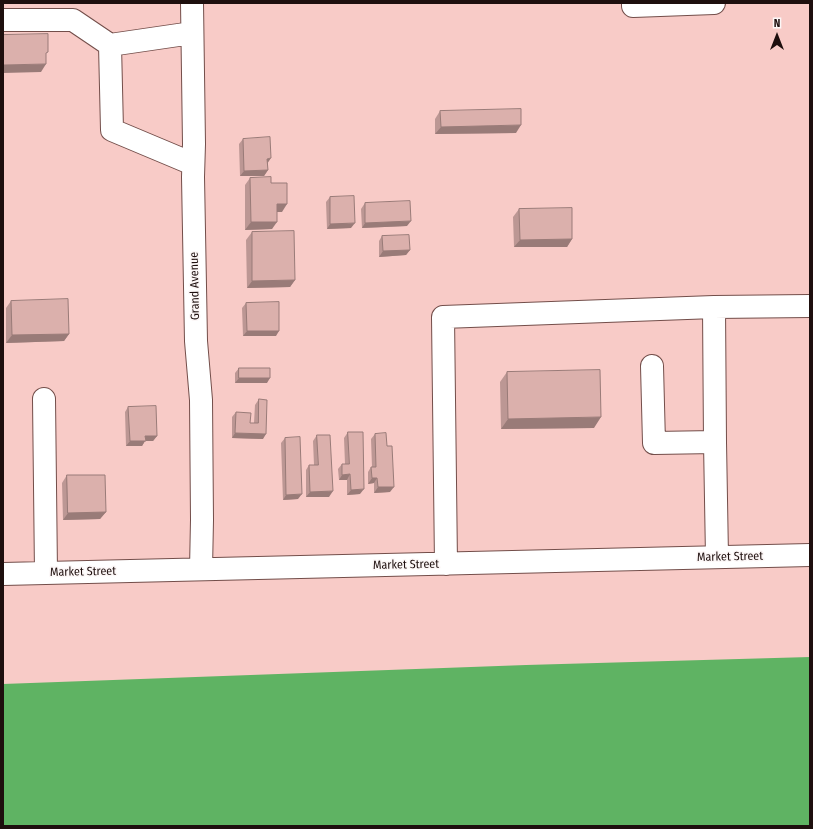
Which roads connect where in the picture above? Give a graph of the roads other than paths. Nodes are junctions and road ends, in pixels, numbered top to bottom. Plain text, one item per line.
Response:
1 (192, 3) edge
2 (633, 3) edge
3 (714, 3) edge
4 (3, 20) edge
5 (192, 33) junction
6 (110, 45) junction
7 (193, 164) junction
8 (810, 306) edge
9 (714, 307) junction
10 (652, 366) dead end
11 (44, 399) dead end
12 (715, 442) junction
13 (810, 555) edge
14 (716, 557) junction
15 (446, 564) junction
16 (201, 569) junction
17 (46, 573) junction
18 (3, 574) edge

1 - 5 street, Grand Avenue
2 - 3 street
4 - 6 street
5 - 6 street
5 - 7 street, Grand Avenue
6 - 7 street
7 - 16 street, Grand Avenue
8 - 9 street
9 - 12 street
9 - 15 street
10 - 12 street
11 - 17 street
12 - 14 street
13 - 14 street, Market Street
14 - 15 street, Market Street
15 - 16 street, Market Street
16 - 17 street, Market Street
17 - 18 street, Market Street

